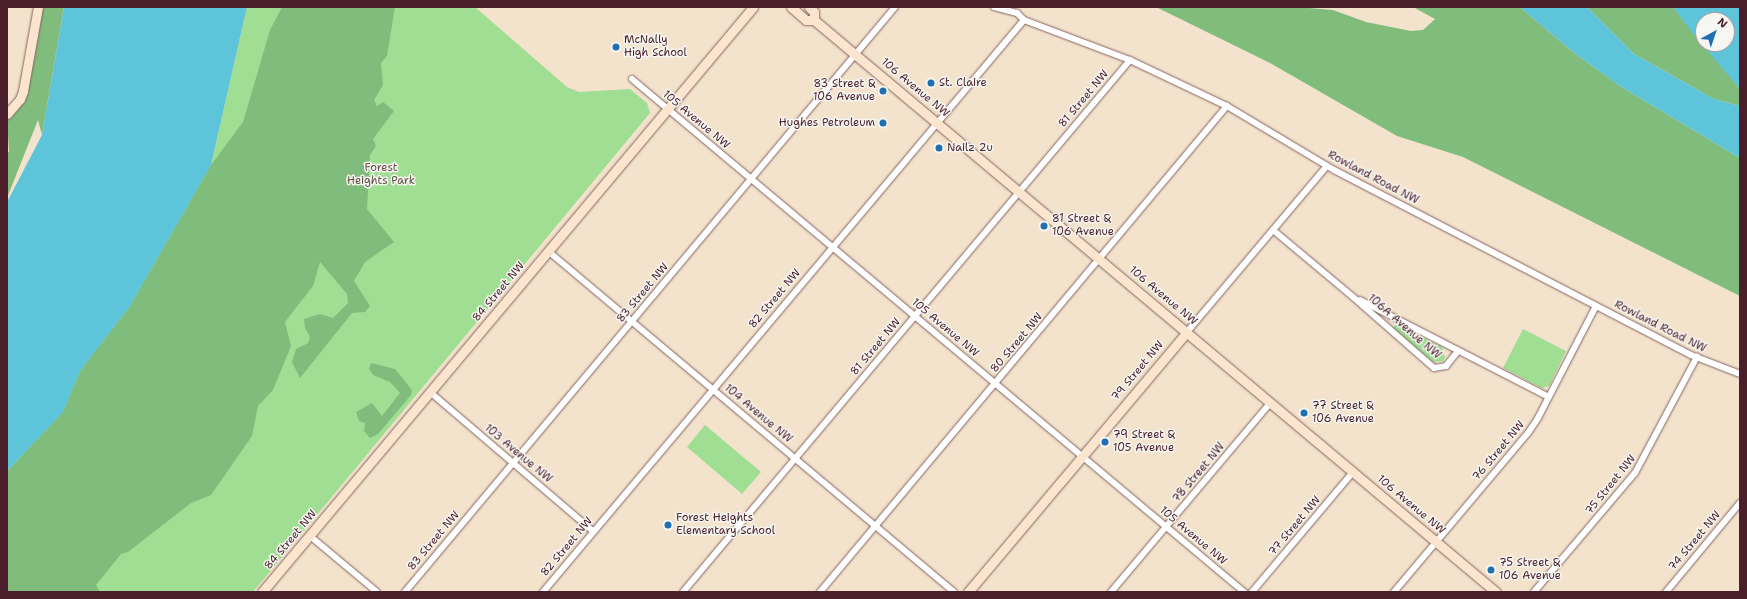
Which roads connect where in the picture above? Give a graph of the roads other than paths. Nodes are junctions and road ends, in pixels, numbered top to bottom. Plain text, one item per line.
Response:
1 (38, 7) edge
2 (753, 7) edge
3 (791, 7) edge
4 (809, 7) edge
5 (895, 7) edge
6 (994, 7) edge
7 (814, 20) junction
8 (1024, 20) junction
9 (856, 54) junction
10 (1130, 60) junction
11 (632, 79) dead end
12 (1227, 106) junction
13 (667, 109) junction
14 (7, 114) edge
15 (937, 122) junction
16 (1327, 166) junction
17 (752, 179) junction
18 (1019, 191) junction
19 (1272, 230) junction
20 (832, 246) junction
21 (548, 251) junction
22 (1100, 259) junction
23 (1353, 296) junction
24 (1596, 306) junction
25 (915, 316) junction
26 (632, 321) junction
27 (1187, 332) junction
28 (1458, 351) junction
29 (1697, 358) junction
30 (1740, 374) edge
31 (995, 384) junction
32 (713, 389) junction
33 (430, 392) junction
34 (1549, 397) junction
35 (1270, 402) junction
36 (1083, 456) junction
37 (795, 458) junction
38 (513, 462) junction
39 (1353, 472) junction
40 (1740, 503) edge
41 (876, 526) junction
42 (1167, 527) junction
43 (594, 531) junction
44 (310, 536) junction
45 (1436, 542) junction
46 (262, 592) edge
47 (377, 592) edge
48 (405, 592) edge
49 (542, 592) edge
50 (683, 592) edge
51 (820, 592) edge
52 (954, 592) edge
53 (968, 592) edge
54 (1111, 592) edge
55 (1244, 592) edge
56 (1252, 592) edge
57 (1394, 592) edge
58 (1496, 592) edge
59 (1534, 592) edge
60 (1666, 592) edge

1 - 14 main road
2 - 13 main road, 84 Street NW
3 - 7 main road, 106 Avenue NW
4 - 7 main road, 106 Avenue NW
5 - 9 street, 83 Street NW
6 - 8 street, Rowland Road NW
7 - 9 main road, 106 Avenue NW
8 - 10 street, Rowland Road NW
8 - 15 street, 82 Street NW
9 - 15 main road, 106 Avenue NW
9 - 17 street, 83 Street NW
10 - 12 street, Rowland Road NW
10 - 18 street, 81 Street NW
11 - 13 street, 105 Avenue NW
12 - 16 street, Rowland Road NW
12 - 22 street, 80 Street NW
13 - 17 street, 105 Avenue NW
13 - 21 main road, 84 Street NW
15 - 18 main road, 106 Avenue NW
15 - 20 street, 82 Street NW
16 - 19 street, 79 Street NW
16 - 24 street, Rowland Road NW
17 - 20 street, 105 Avenue NW
17 - 26 street, 83 Street NW
18 - 22 main road, 106 Avenue NW
18 - 25 street, 81 Street NW
19 - 23 street, 106A Avenue NW
19 - 27 street, 79 Street NW
20 - 25 street, 105 Avenue NW
20 - 32 street, 82 Street NW
21 - 26 street, 104 Avenue NW
21 - 33 main road, 84 Street NW
22 - 27 main road, 106 Avenue NW
22 - 31 street, 80 Street NW
23 - 28 street, 106A Avenue NW
23 - 28 street, 106A Avenue NW
24 - 29 street, Rowland Road NW
24 - 34 street, 76 Street NW
25 - 31 street, 105 Avenue NW
25 - 37 street, 81 Street NW
26 - 32 street, 104 Avenue NW
26 - 38 street, 83 Street NW
27 - 35 main road, 106 Avenue NW
27 - 36 main road, 79 Street NW
28 - 34 street, 106A Avenue NW
29 - 30 street, Rowland Road NW
29 - 59 street, 75 Street NW
31 - 36 street, 105 Avenue NW
31 - 41 street, 80 Street NW
32 - 37 street, 104 Avenue NW
32 - 43 street, 82 Street NW
33 - 38 street, 103 Avenue NW
33 - 44 main road, 84 Street NW
34 - 45 street, 76 Street NW
35 - 39 main road, 106 Avenue NW
35 - 42 street, 78 Street NW
36 - 42 street, 105 Avenue NW
36 - 53 main road, 79 Street NW
37 - 41 street, 104 Avenue NW
37 - 50 street, 81 Street NW
38 - 43 street, 103 Avenue NW
38 - 48 street, 83 Street NW
39 - 45 main road, 106 Avenue NW
39 - 56 street, 77 Street NW
40 - 60 street, 74 Street NW
41 - 51 street, 80 Street NW
41 - 52 street, 104 Avenue NW
42 - 54 street, 78 Street NW
42 - 55 street, 105 Avenue NW
43 - 49 street, 82 Street NW
44 - 46 main road, 84 Street NW
44 - 47 street
45 - 57 street, 76 Street NW
45 - 58 main road, 106 Avenue NW

